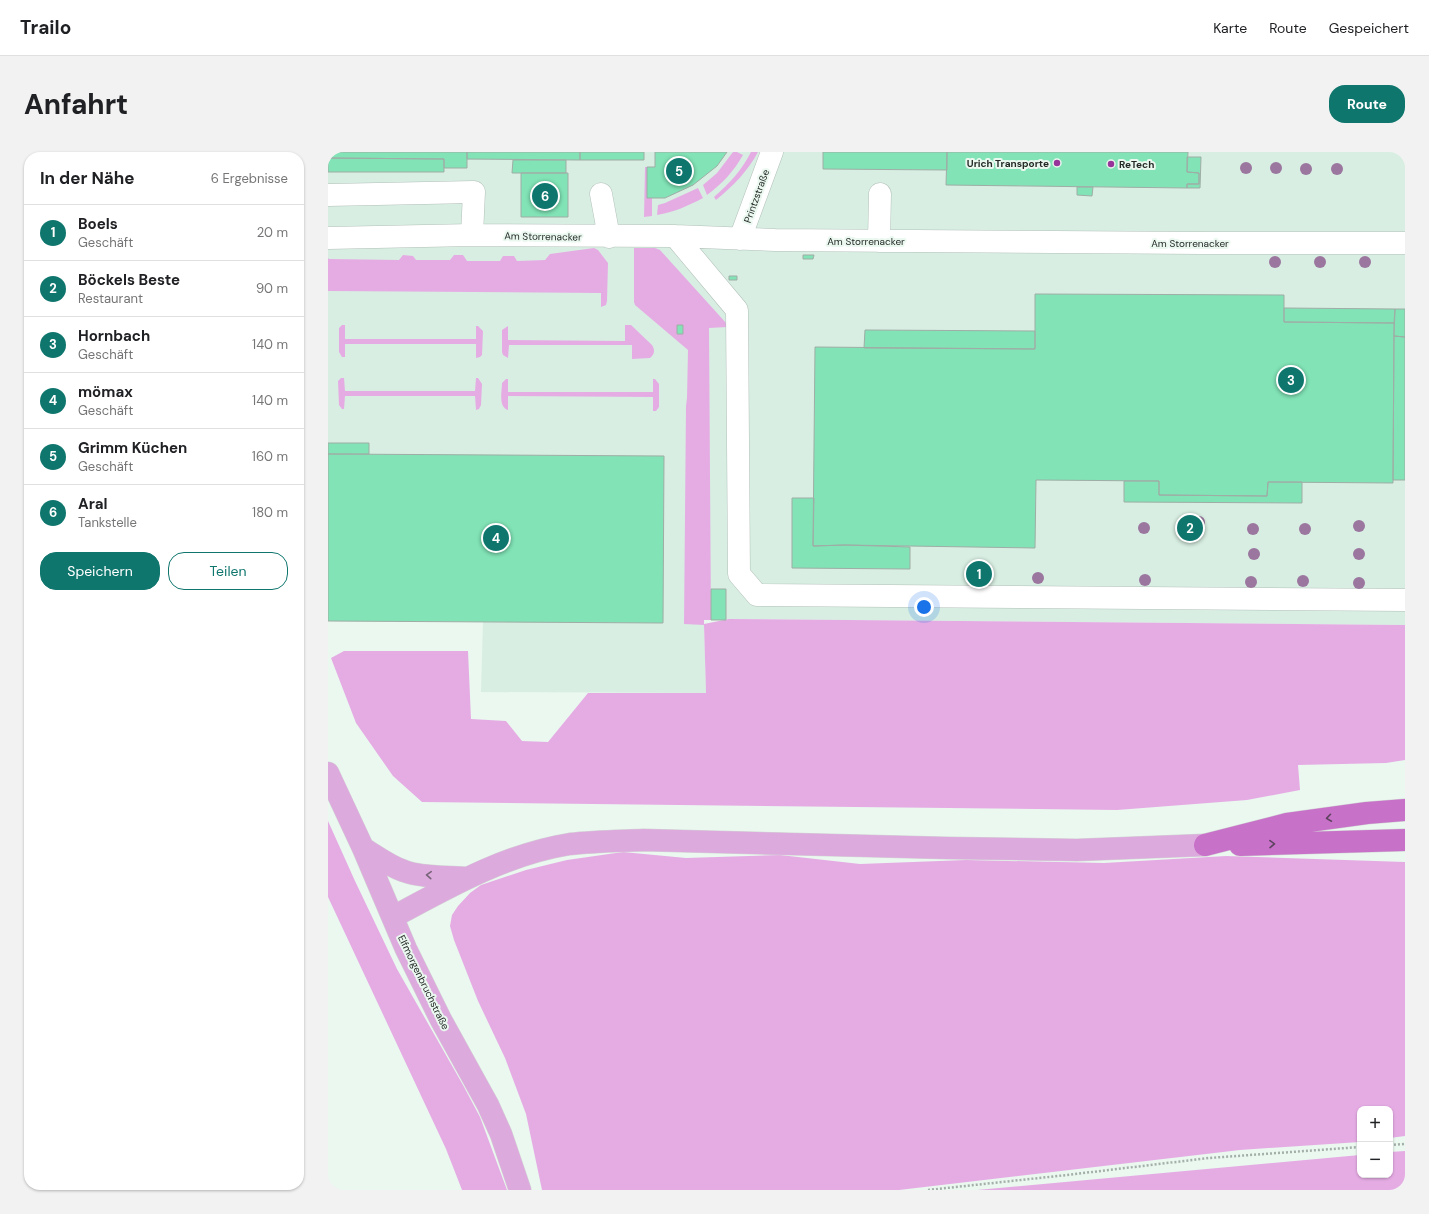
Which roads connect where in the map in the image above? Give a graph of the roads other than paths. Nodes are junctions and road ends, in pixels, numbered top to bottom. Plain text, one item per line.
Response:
1 (772, 152) edge
2 (601, 194) dead end
3 (880, 194) dead end
4 (328, 195) edge
5 (472, 234) junction
6 (675, 236) junction
7 (609, 237) junction
8 (328, 238) edge
9 (740, 239) junction
10 (879, 241) junction
11 (1405, 243) edge
12 (1405, 600) edge
13 (328, 774) edge
14 (1405, 810) edge
15 (1405, 840) edge
16 (1205, 845) junction
17 (363, 848) junction
18 (468, 878) junction
19 (393, 917) junction
20 (520, 1190) edge

1 - 9 street, Printzstraße
2 - 7 street
3 - 10 street
4 - 5 street
5 - 7 street, Am Storrenacker
5 - 8 street, Am Storrenacker
6 - 7 street, Am Storrenacker
6 - 9 street, Am Storrenacker
6 - 12 street
9 - 10 street, Am Storrenacker
10 - 11 street, Am Storrenacker
13 - 17 main road, Elfmorgenbruchstraße
14 -> 16 highway
16 -> 15 highway
16 - 18 main road
18 -> 17 main road
17 - 19 main road, Elfmorgenbruchstraße
18 - 19 main road
19 - 20 main road, Elfmorgenbruchstraße

